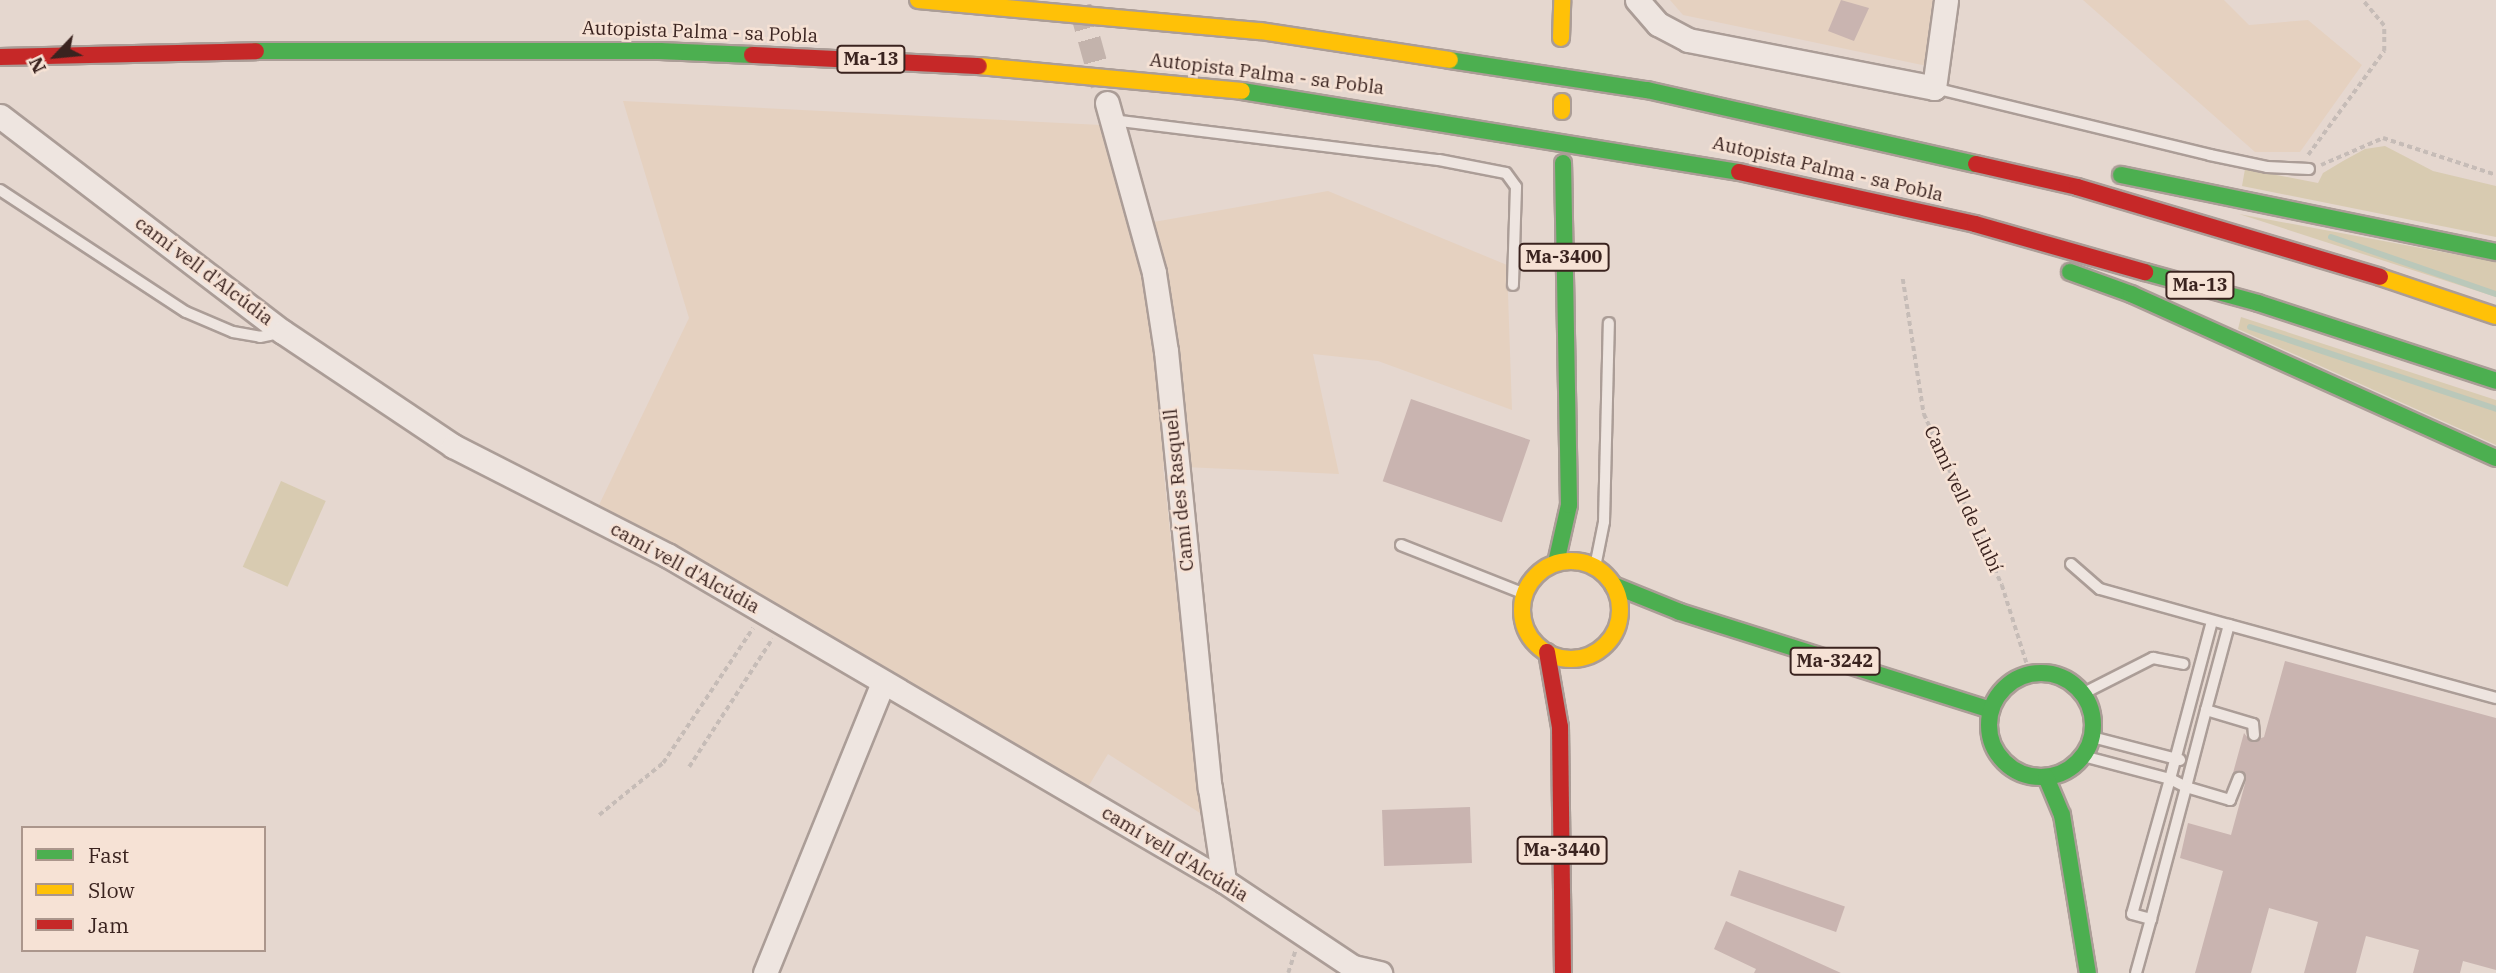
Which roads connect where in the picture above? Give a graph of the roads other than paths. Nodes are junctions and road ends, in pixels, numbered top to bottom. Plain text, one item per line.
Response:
1 (918, 0) edge
2 (1562, 0) edge
3 (1637, 0) edge
4 (1946, 0) edge
5 (1561, 37) dead end
6 (0, 57) edge
7 (1934, 88) junction
8 (1110, 112) joint
9 (7, 121) edge
10 (2010, 153) dead end
11 (1965, 158) junction
12 (1563, 163) dead end
13 (2309, 169) road end
14 (2097, 171) dead end
15 (0, 190) edge
16 (1899, 206) junction
17 (2496, 252) edge
18 (2034, 259) dead end
19 (2058, 268) dead end
20 (1513, 285) dead end
21 (2496, 316) edge
22 (1609, 323) dead end
23 (283, 332) junction
24 (2496, 381) edge
25 (2496, 458) edge
26 (1569, 505) junction
27 (1401, 545) dead end
28 (1556, 563) junction
29 (2071, 564) dead end
30 (1589, 565) junction
31 (1614, 585) junction
32 (1525, 594) junction
33 (1680, 612) junction
34 (1657, 618) dead end
35 (2211, 621) junction
36 (1636, 625) dead end
37 (2229, 625) junction
38 (1616, 631) junction
39 (1548, 652) junction
40 (2183, 664) dead end
41 (1574, 671) junction
42 (883, 683) junction
43 (2082, 694) junction
44 (2496, 698) edge
45 (1558, 709) junction
46 (1991, 710) junction
47 (2206, 710) junction
48 (2255, 735) dead end
49 (2092, 737) junction
50 (2083, 756) junction
51 (2176, 759) junction
52 (2192, 763) junction
53 (2046, 777) junction
54 (2239, 778) dead end
55 (2170, 779) junction
56 (2186, 787) junction
57 (1224, 881) junction
58 (2151, 919) junction
59 (2082, 951) junction
60 (765, 973) edge
61 (1375, 973) edge
62 (1563, 973) edge
63 (2077, 973) edge
64 (2088, 973) edge
65 (2136, 973) edge

1 - 11 main road, Autopista Palma - sa Pobla
2 - 5 main road
3 - 7 street
4 - 7 street
6 - 16 main road, Autopista Palma - sa Pobla / Ma-13
7 - 13 lane
8 - 20 lane
8 - 57 street, Camí des Rasquell
9 - 23 street, camí vell d'Alcúdia
10 - 11 main road
11 - 21 main road, Autopista Palma - sa Pobla
12 - 26 main road, Ma-3400
14 - 17 main road
15 - 23 lane
16 - 18 main road
16 - 24 main road, Autopista Palma - sa Pobla / Ma-13
19 - 25 main road
22 - 30 lane
23 - 42 street, camí vell d'Alcúdia
26 - 28 main road, Ma-3400
26 - 30 main road, Ma-3400
27 - 32 lane
28 - 30 main road
28 - 32 main road
29 - 35 lane
30 - 31 main road
31 - 33 main road, Ma-3242
31 - 38 main road
32 - 39 main road
33 - 34 main road
33 - 46 main road, Ma-3242
35 - 37 lane
35 - 51 lane
36 - 38 main road
37 - 44 lane
37 - 47 lane
38 - 41 main road
39 - 41 main road
39 - 45 main road, Ma-3440
40 - 43 lane
41 - 45 main road, Ma-3440
42 - 57 street, camí vell d'Alcúdia
42 - 60 street
43 - 46 main road
43 - 49 main road
45 - 62 main road, Ma-3440
46 - 53 main road
47 - 48 lane
47 - 52 lane
49 - 50 main road
49 - 51 lane
50 - 53 main road
50 - 55 lane
51 - 52 lane
51 - 55 lane
52 - 56 lane
53 - 59 main road
54 - 56 lane
55 - 56 lane
55 - 58 lane
56 - 58 lane
57 - 61 street, camí vell d'Alcúdia
58 - 65 lane
59 - 63 main road
59 - 64 main road

